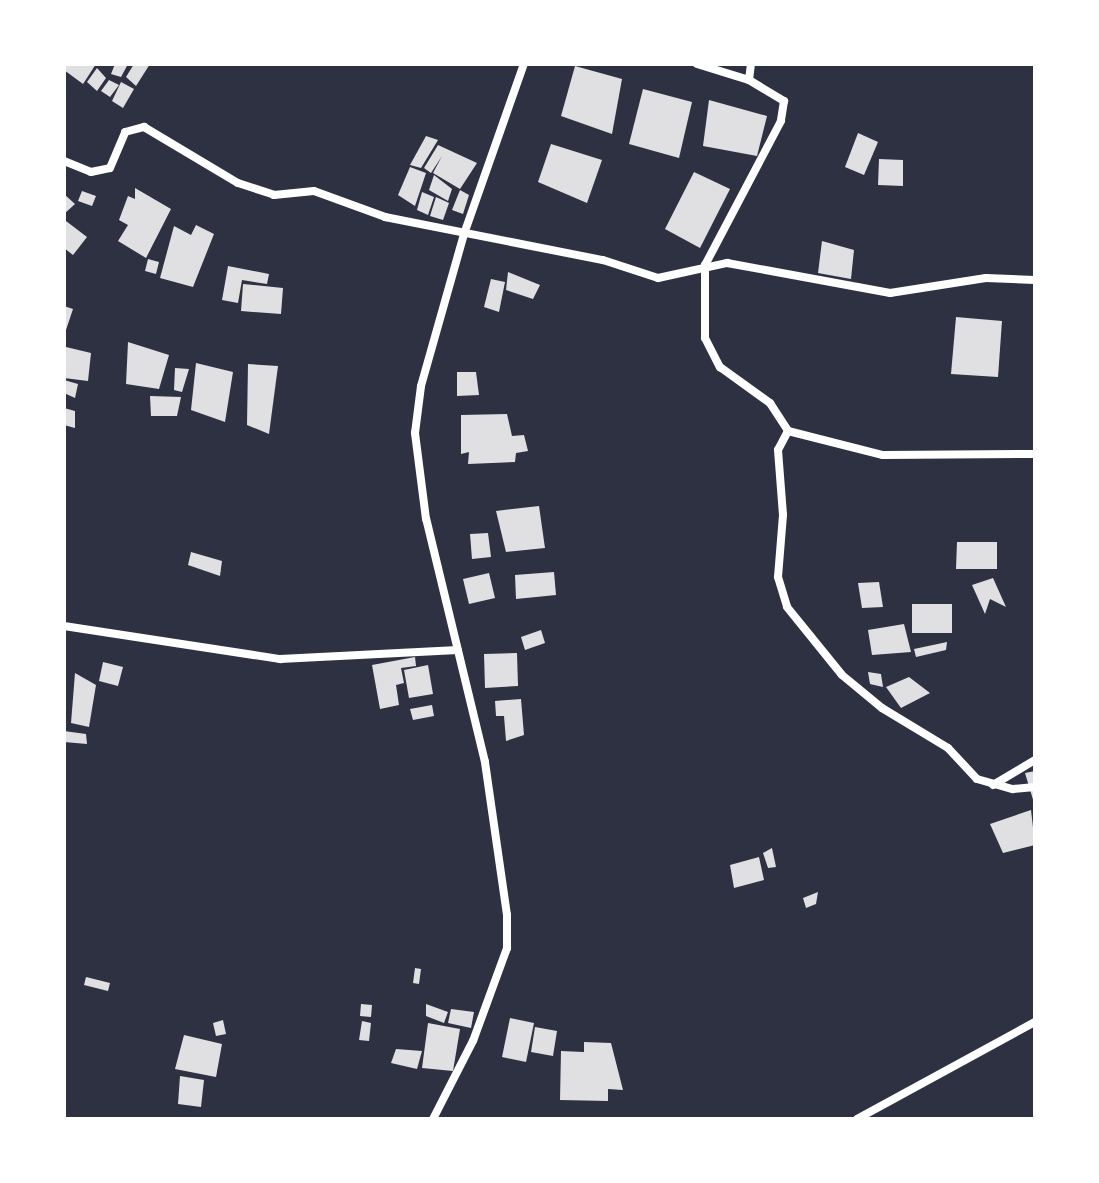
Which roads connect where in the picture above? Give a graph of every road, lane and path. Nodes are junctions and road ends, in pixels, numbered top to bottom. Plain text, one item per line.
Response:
1 (524, 64) edge
2 (697, 64) edge
3 (751, 64) edge
4 (749, 80) junction
5 (64, 161) edge
6 (464, 234) junction
7 (705, 265) junction
8 (1035, 280) edge
9 (788, 431) junction
10 (1035, 454) edge
11 (64, 626) edge
12 (458, 650) junction
13 (1035, 760) edge
14 (993, 785) junction
15 (1035, 787) edge
16 (1035, 1022) edge
17 (878, 1115) edge
18 (433, 1119) edge
19 (857, 1119) edge

1 - 6 street
2 - 4 street
3 - 4 street
4 - 7 street
5 - 6 street
6 - 7 street
6 - 12 street
7 - 8 street
7 - 9 street
9 - 10 street
9 - 14 street
11 - 12 street
12 - 18 street
13 - 14 street
14 - 15 street
16 - 17 street
17 - 19 street

